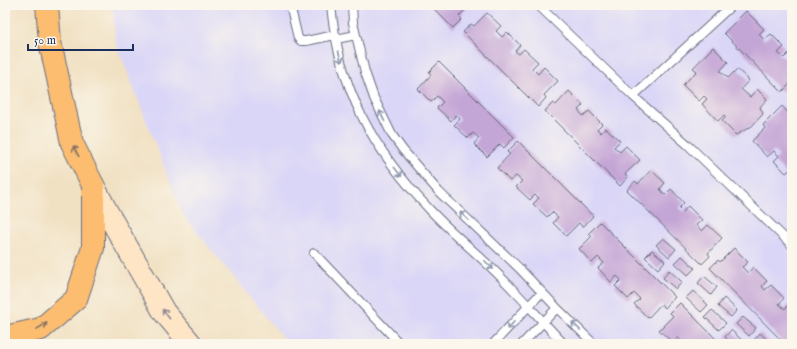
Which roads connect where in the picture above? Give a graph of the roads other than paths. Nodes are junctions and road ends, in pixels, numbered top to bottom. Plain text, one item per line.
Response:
1 (47, 5) edge
2 (290, 5) edge
3 (331, 5) edge
4 (352, 5) edge
5 (538, 5) edge
6 (732, 5) edge
7 (356, 35) junction
8 (335, 37) junction
9 (633, 96) junction
10 (93, 185) junction
11 (792, 245) edge
12 (314, 253) dead end
13 (542, 292) junction
14 (529, 307) junction
15 (557, 308) junction
16 (543, 323) junction
17 (5, 337) edge
18 (191, 344) edge
19 (400, 344) edge
20 (493, 344) edge
21 (522, 344) edge
22 (564, 344) edge
23 (594, 344) edge

10 -> 1 main road
2 - 8 lane
3 - 8 lane
4 - 7 lane
5 - 9 lane
6 - 9 lane
7 - 8 lane
13 -> 7 lane
8 -> 14 lane
9 - 11 lane
17 -> 10 main road
18 -> 10 street
12 - 19 lane
13 - 14 lane
13 - 15 lane
14 - 16 lane
14 -> 20 lane
15 - 16 lane
23 -> 15 lane
16 - 21 lane
16 - 22 lane

